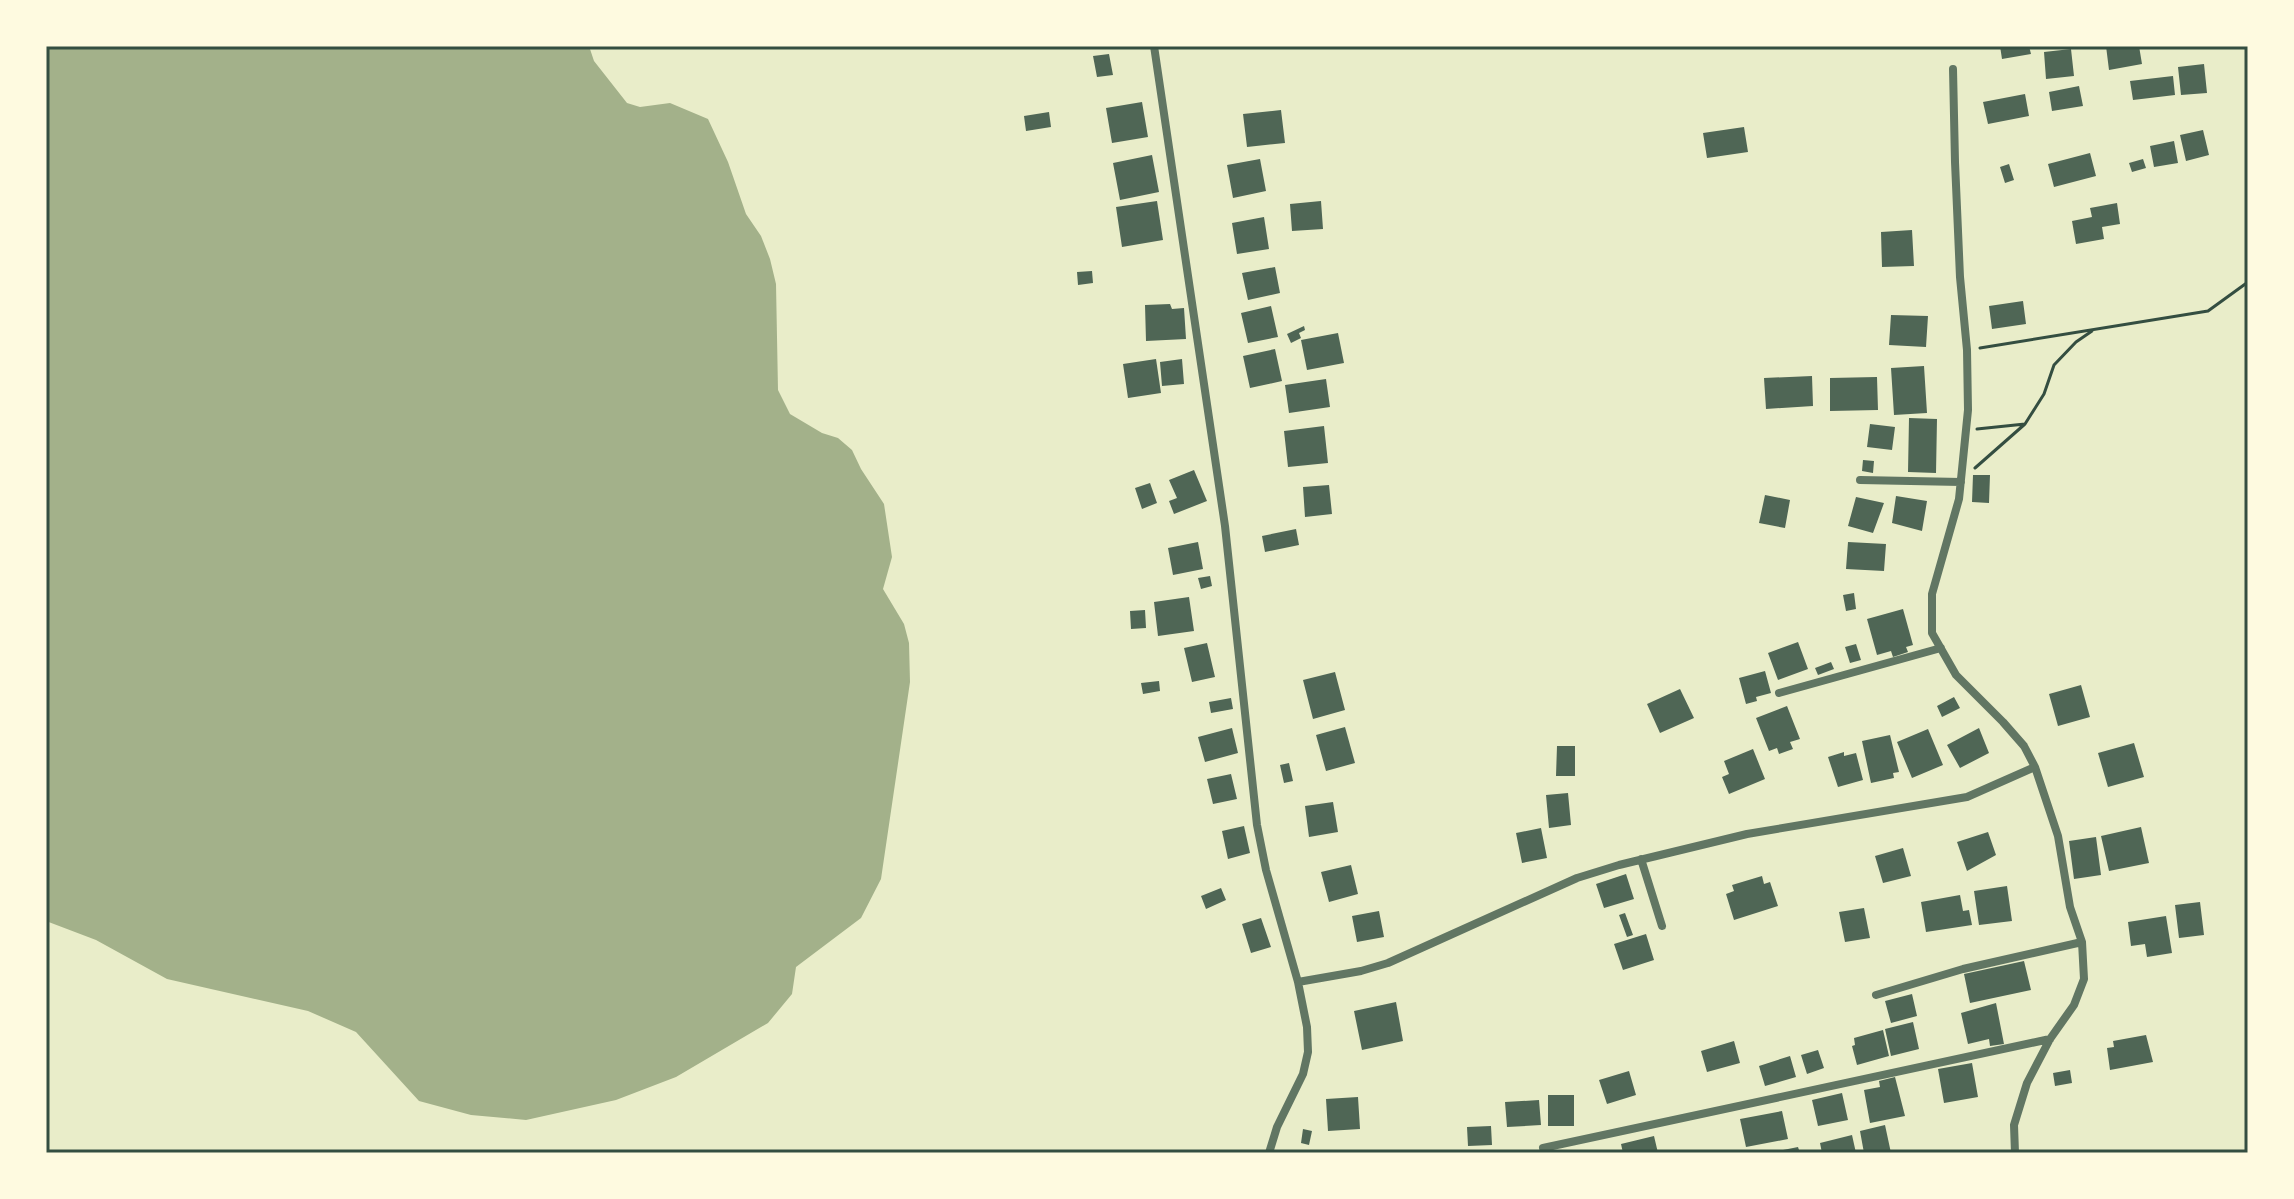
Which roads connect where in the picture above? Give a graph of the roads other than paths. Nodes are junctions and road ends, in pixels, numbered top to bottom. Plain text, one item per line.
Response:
1 (1154, 46) edge
2 (1953, 69) dead end
3 (1961, 479) junction
4 (1860, 480) dead end
5 (1941, 648) junction
6 (1779, 693) dead end
7 (2035, 767) junction
8 (1641, 859) junction
9 (1662, 926) dead end
10 (2082, 942) junction
11 (1298, 982) junction
12 (1876, 995) dead end
13 (2050, 1039) junction
14 (1543, 1148) dead end
15 (1269, 1153) edge
16 (2015, 1153) edge

1 - 11 street
2 - 3 street
3 - 4 street
3 - 5 street
5 - 6 street
5 - 7 street
7 - 8 street
7 - 10 street
8 - 9 street
8 - 11 street
10 - 12 street
10 - 13 street
11 - 15 street
13 - 14 street
13 - 16 street

